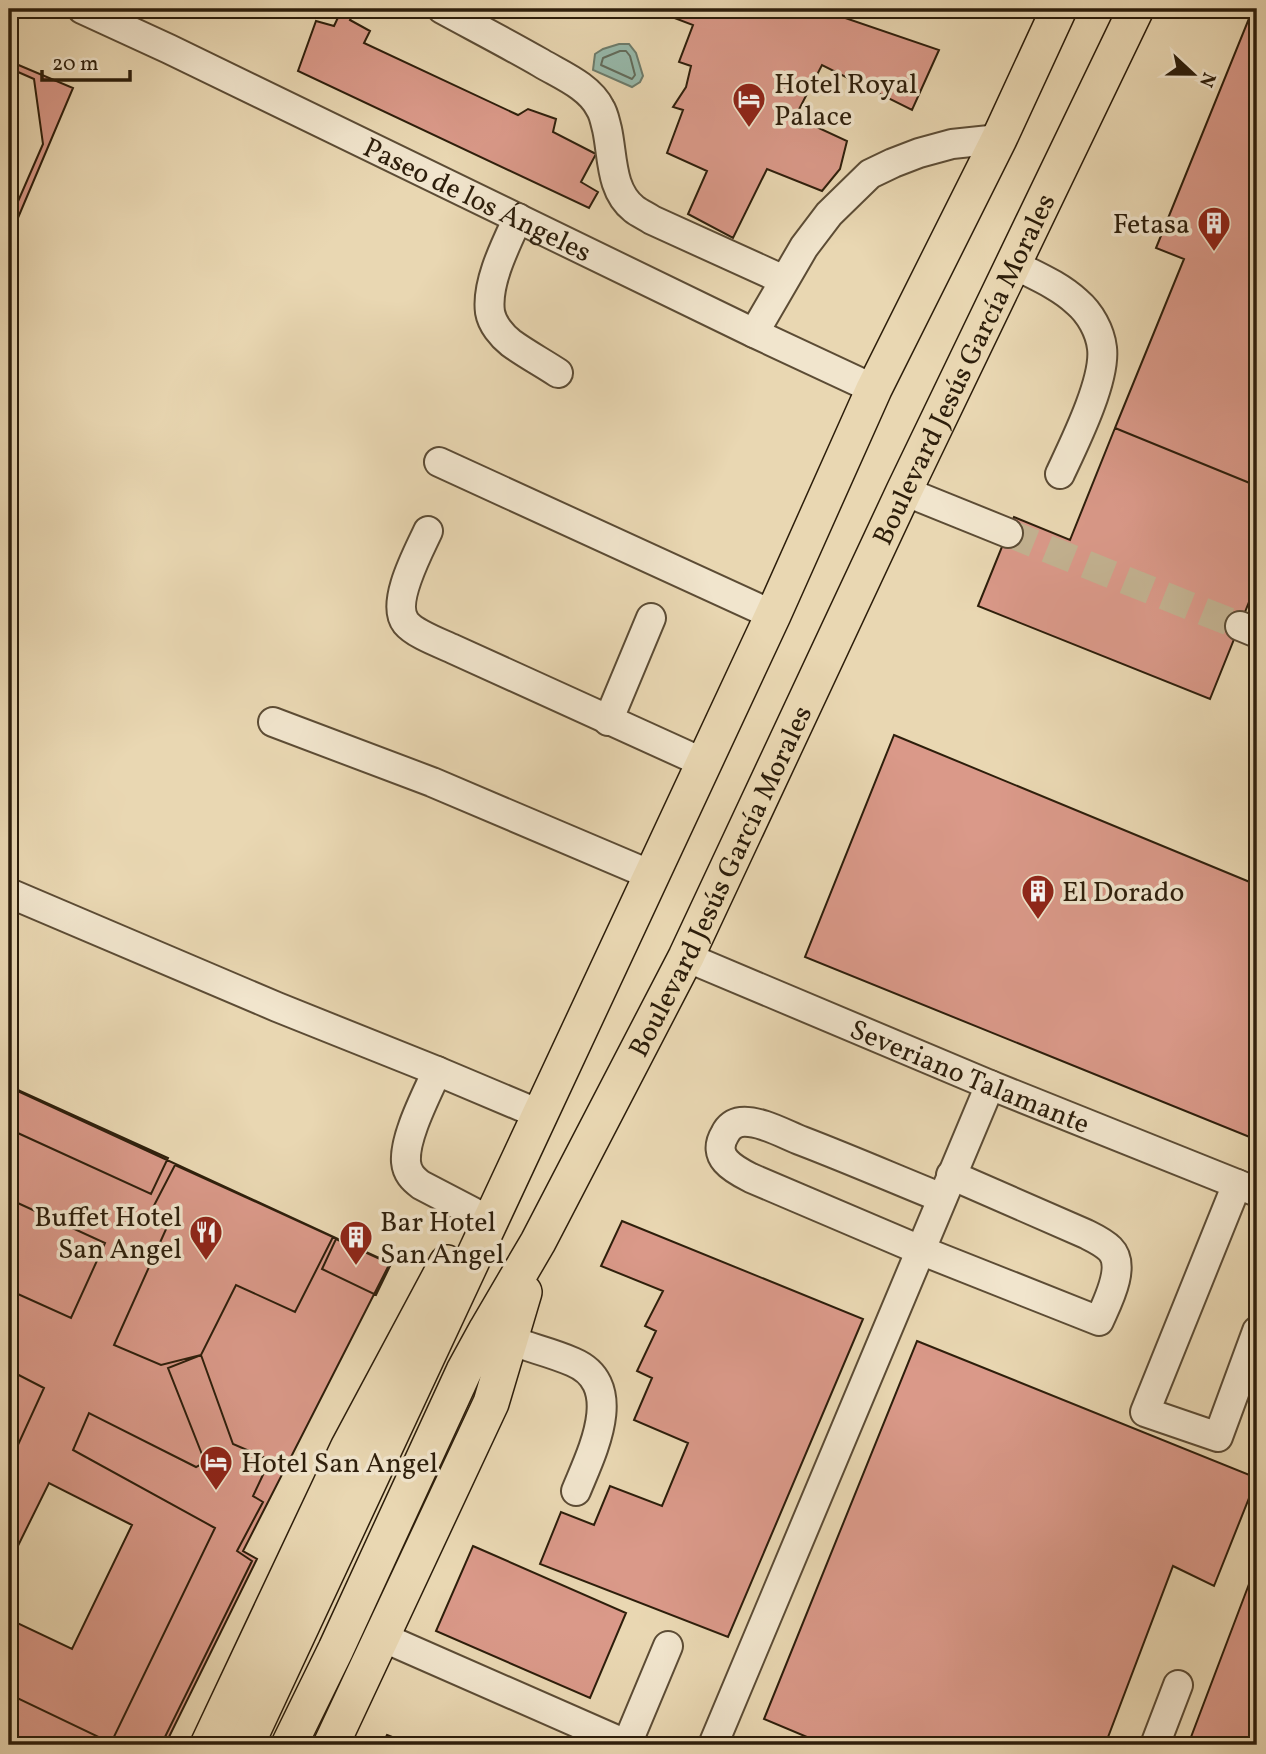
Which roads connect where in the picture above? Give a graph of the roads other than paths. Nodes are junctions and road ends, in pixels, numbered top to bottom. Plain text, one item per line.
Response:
1 (82, 9) edge
2 (442, 9) edge
3 (1059, 9) edge
4 (1105, 9) edge
5 (1136, 9) edge
6 (1098, 84) junction
7 (999, 139) junction
8 (518, 218) junction
9 (1013, 264) junction
10 (784, 280) junction
11 (754, 333) junction
12 (558, 373) dead end
13 (874, 389) junction
14 (439, 462) dead end
15 (1060, 474) dead end
16 (904, 491) junction
17 (428, 531) dead end
18 (1008, 533) tunnel mouth
19 (773, 615) junction
20 (651, 618) dead end
21 (608, 721) junction
22 (273, 722) dead end
23 (704, 763) junction
24 (651, 875) junction
25 (9, 893) edge
26 (685, 957) junction
27 (437, 1071) junction
28 (990, 1085) junction
29 (533, 1129) junction
30 (947, 1187) junction
31 (1247, 1188) edge
32 (483, 1217) junction
33 (920, 1250) junction
34 (1257, 1331) edge
35 (498, 1335) junction
36 (576, 1491) dead end
37 (382, 1637) junction
38 (668, 1646) dead end
39 (1178, 1685) dead end
40 (208, 1745) edge
41 (246, 1745) edge
42 (289, 1745) edge
43 (331, 1745) edge
44 (627, 1745) edge
45 (713, 1745) edge
46 (1155, 1745) edge

1 - 8 street, Paseo de los Ángeles
2 - 10 street
3 - 7 main road
4 - 6 main road
5 - 6 main road, Boulevard Jesús García Morales
6 - 9 main road, Boulevard Jesús García Morales
7 - 10 street
7 - 13 main road
8 - 11 street, Paseo de los Ángeles
8 - 12 street
9 - 15 street
9 - 16 main road, Boulevard Jesús García Morales
10 - 11 street
11 - 13 street, Paseo de los Ángeles
13 - 19 main road
14 - 19 street
16 - 18 street
16 - 26 main road, Boulevard Jesús García Morales
17 - 21 street
19 - 23 main road
20 - 21 street
21 - 23 street
22 - 24 street
23 - 24 main road
24 - 29 main road
25 - 27 street
26 - 28 street, Severiano Talamante
26 - 35 main road, Boulevard Jesús García Morales
27 - 29 street
27 - 32 street
28 - 30 street
28 - 31 street, Severiano Talamante
29 - 32 main road
30 - 33 street
30 - 33 street
30 - 33 street
31 - 34 street
32 - 40 main road
32 - 41 main road
33 - 45 street
35 - 36 street
35 - 37 main road
35 - 42 main road
37 - 43 main road
37 - 44 street
38 - 44 street
39 - 46 street

